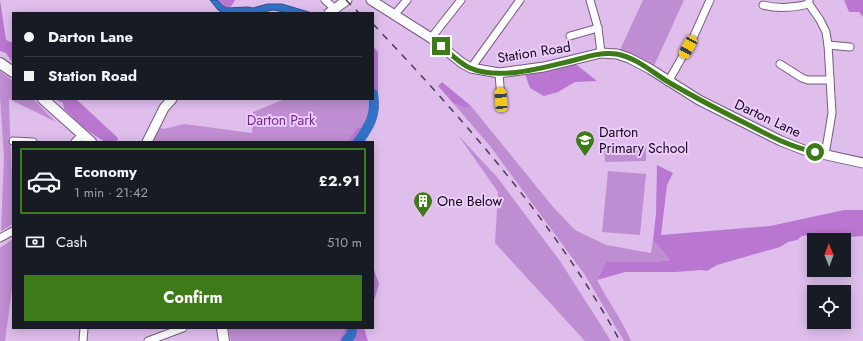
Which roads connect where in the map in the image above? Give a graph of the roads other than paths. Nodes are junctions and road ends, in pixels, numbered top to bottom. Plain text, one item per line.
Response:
1 (326, 0) edge
2 (347, 0) edge
3 (371, 0) edge
4 (407, 0) edge
5 (461, 0) edge
6 (520, 0) edge
7 (590, 0) edge
8 (710, 0) edge
9 (809, 2) edge
10 (763, 5) dead end
11 (332, 11) edge
12 (395, 14) junction
13 (598, 28) junction
14 (570, 36) dead end
15 (431, 38) junction
16 (828, 45) junction
17 (850, 47) dead end
18 (601, 53) junction
19 (0, 63) edge
20 (780, 64) dead end
21 (471, 68) junction
22 (12, 71) edge
23 (499, 73) junction
24 (830, 80) junction
25 (668, 82) junction
26 (44, 100) edge
27 (171, 100) edge
28 (501, 100) dead end
29 (79, 138) edge
30 (148, 141) edge
31 (825, 155) junction
32 (863, 163) edge
33 (12, 232) edge
34 (0, 238) edge
35 (84, 329) edge
36 (180, 329) edge
37 (222, 329) edge
38 (83, 341) edge
39 (148, 341) edge
40 (224, 341) edge

1 - 11 street
2 - 11 main road
3 - 12 main road, Station Road
4 - 12 street
5 - 15 street
6 - 21 street
7 - 13 street
8 - 25 street
9 - 10 street
9 - 16 street
12 - 15 main road, Station Road
13 - 14 street
13 - 18 street
15 - 21 main road, Station Road
16 - 17 street
16 - 24 street
18 - 23 main road, Station Road
18 - 25 main road, Station Road
19 - 22 highway
20 - 24 street
21 - 23 main road, Station Road
23 - 28 street
24 - 31 street
25 - 31 main road, Darton Lane
26 - 29 highway
27 - 30 main road
31 - 32 main road, Darton Lane
33 - 34 street
35 - 38 street
36 - 39 street
37 - 40 highway

